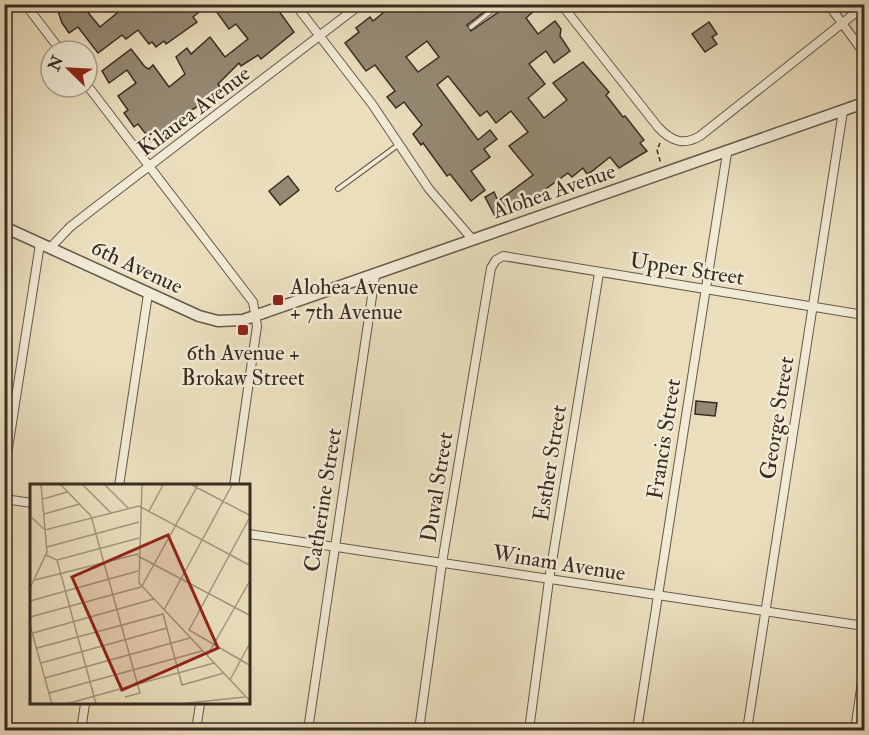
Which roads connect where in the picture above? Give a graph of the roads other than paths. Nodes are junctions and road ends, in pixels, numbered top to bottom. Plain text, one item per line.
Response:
1 (25, 4) edge
2 (295, 4) edge
3 (361, 4) edge
4 (500, 4) edge
5 (561, 4) edge
6 (828, 4) edge
7 (864, 6) edge
8 (842, 23) junction
9 (471, 27) dead end
10 (320, 37) junction
11 (52, 39) edge
12 (864, 53) edge
13 (98, 99) edge
14 (864, 103) edge
15 (843, 111) junction
16 (399, 145) junction
17 (727, 153) junction
18 (150, 167) junction
19 (338, 189) dead end
20 (4, 227) edge
21 (473, 240) junction
22 (45, 246) junction
23 (503, 256) joint
24 (599, 273) junction
25 (375, 276) junction
26 (706, 290) junction
27 (148, 294) junction
28 (813, 307) junction
29 (864, 315) edge
30 (257, 316) junction
31 (4, 474) edge
32 (119, 484) edge
33 (234, 484) edge
34 (4, 499) edge
35 (30, 503) edge
36 (250, 534) edge
37 (334, 547) junction
38 (442, 563) junction
39 (549, 580) junction
40 (657, 596) junction
41 (764, 613) junction
42 (864, 626) edge
43 (864, 668) edge
44 (85, 705) edge
45 (200, 705) edge
46 (81, 730) edge
47 (196, 730) edge
48 (308, 730) edge
49 (419, 730) edge
50 (529, 730) edge
51 (637, 730) edge
52 (747, 730) edge
53 (855, 730) edge

1 - 11 street
2 - 10 street
3 - 10 street, Kilauea Avenue
4 - 9 lane
5 - 8 street
6 - 8 street
7 - 8 street
8 - 12 street
10 - 16 street
10 - 18 street, Kilauea Avenue
13 - 18 street
14 - 15 street, Alohea Avenue
15 - 17 street, Alohea Avenue
15 - 28 street, George Street
16 - 19 lane
16 - 21 street
17 - 21 street, Alohea Avenue
17 - 26 street, Francis Street
18 - 22 street, Kilauea Avenue
18 - 30 street
20 - 22 street, 6th Avenue
21 - 25 street, Alohea Avenue
22 - 27 street, 6th Avenue
22 - 31 street
23 - 24 street, Upper Street
23 - 38 street, Duval Street
24 - 26 street, Upper Street
24 - 39 street, Esther Street
25 - 30 street, Alohea Avenue
25 - 37 street, Catherine Street
26 - 28 street, Upper Street
26 - 40 street, Francis Street
27 - 30 street, 6th Avenue
27 - 32 street
28 - 29 street, Upper Street
28 - 41 street, George Street
30 - 33 street
34 - 35 street
36 - 37 street, Winam Avenue
37 - 38 street, Winam Avenue
37 - 48 street, Catherine Street
38 - 39 street, Winam Avenue
38 - 49 street, Duval Street
39 - 40 street, Winam Avenue
39 - 50 street, Esther Street
40 - 41 street, Winam Avenue
40 - 51 street, Francis Street
41 - 42 street, Winam Avenue
41 - 52 street, George Street
43 - 53 street
44 - 46 street
45 - 47 street

